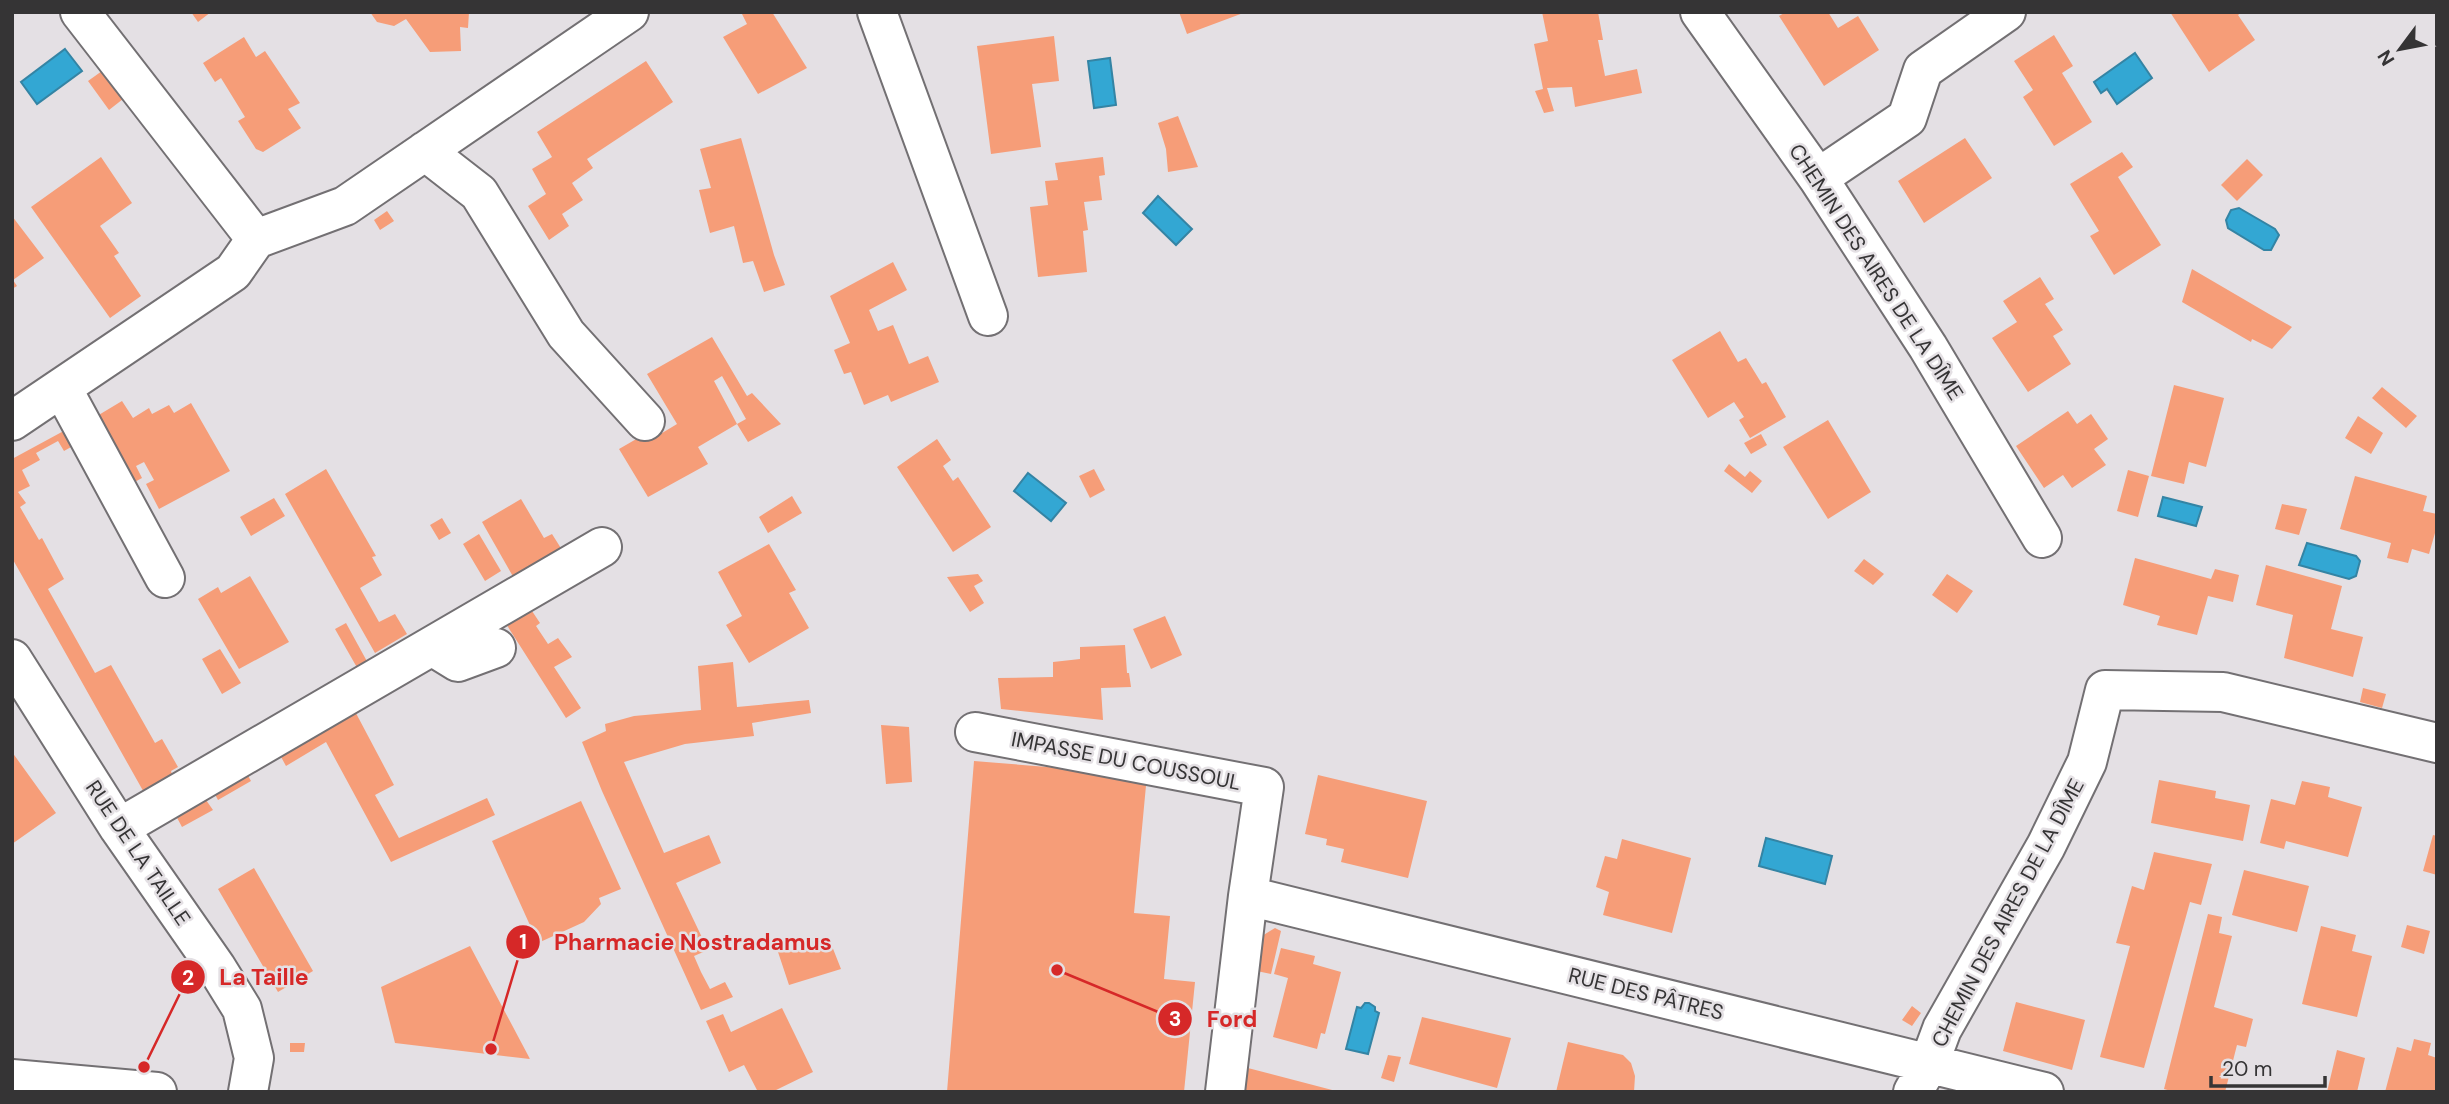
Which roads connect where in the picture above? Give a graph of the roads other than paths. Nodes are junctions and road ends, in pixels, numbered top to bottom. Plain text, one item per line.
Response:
1 (80, 12) edge
2 (629, 12) edge
3 (877, 12) edge
4 (1700, 12) edge
5 (2006, 12) edge
6 (425, 152) junction
7 (1818, 178) junction
8 (256, 239) junction
9 (988, 317) dead end
10 (62, 388) junction
11 (12, 421) edge
12 (645, 421) dead end
13 (2042, 538) dead end
14 (602, 547) dead end
15 (165, 578) dead end
16 (432, 646) junction
17 (496, 649) dead end
18 (12, 659) edge
19 (975, 732) dead end
20 (2437, 743) edge
21 (119, 828) junction
22 (1248, 896) junction
23 (1921, 1078) edge
24 (12, 1079) edge
25 (157, 1092) edge
26 (248, 1092) edge
27 (1226, 1092) edge
28 (2044, 1092) edge

1 - 8 street
2 - 6 street
3 - 9 street
4 - 7 street, CHEMIN DES AIRES DE LA DÎME
5 - 7 street
6 - 8 street
6 - 12 street
7 - 13 street, CHEMIN DES AIRES DE LA DÎME
8 - 10 street
10 - 11 street
10 - 15 street
14 - 16 street
16 - 17 street
16 - 21 street
18 - 21 street, RUE DE LA TAILLE
19 - 22 street, IMPASSE DU COUSSOUL
20 - 23 street, CHEMIN DES AIRES DE LA DÎME
21 - 26 street, RUE DE LA TAILLE
22 - 23 street, RUE DES PÂTRES
22 - 27 street, IMPASSE DU COUSSOUL
23 - 28 street, RUE DES PÂTRES
24 - 25 street

